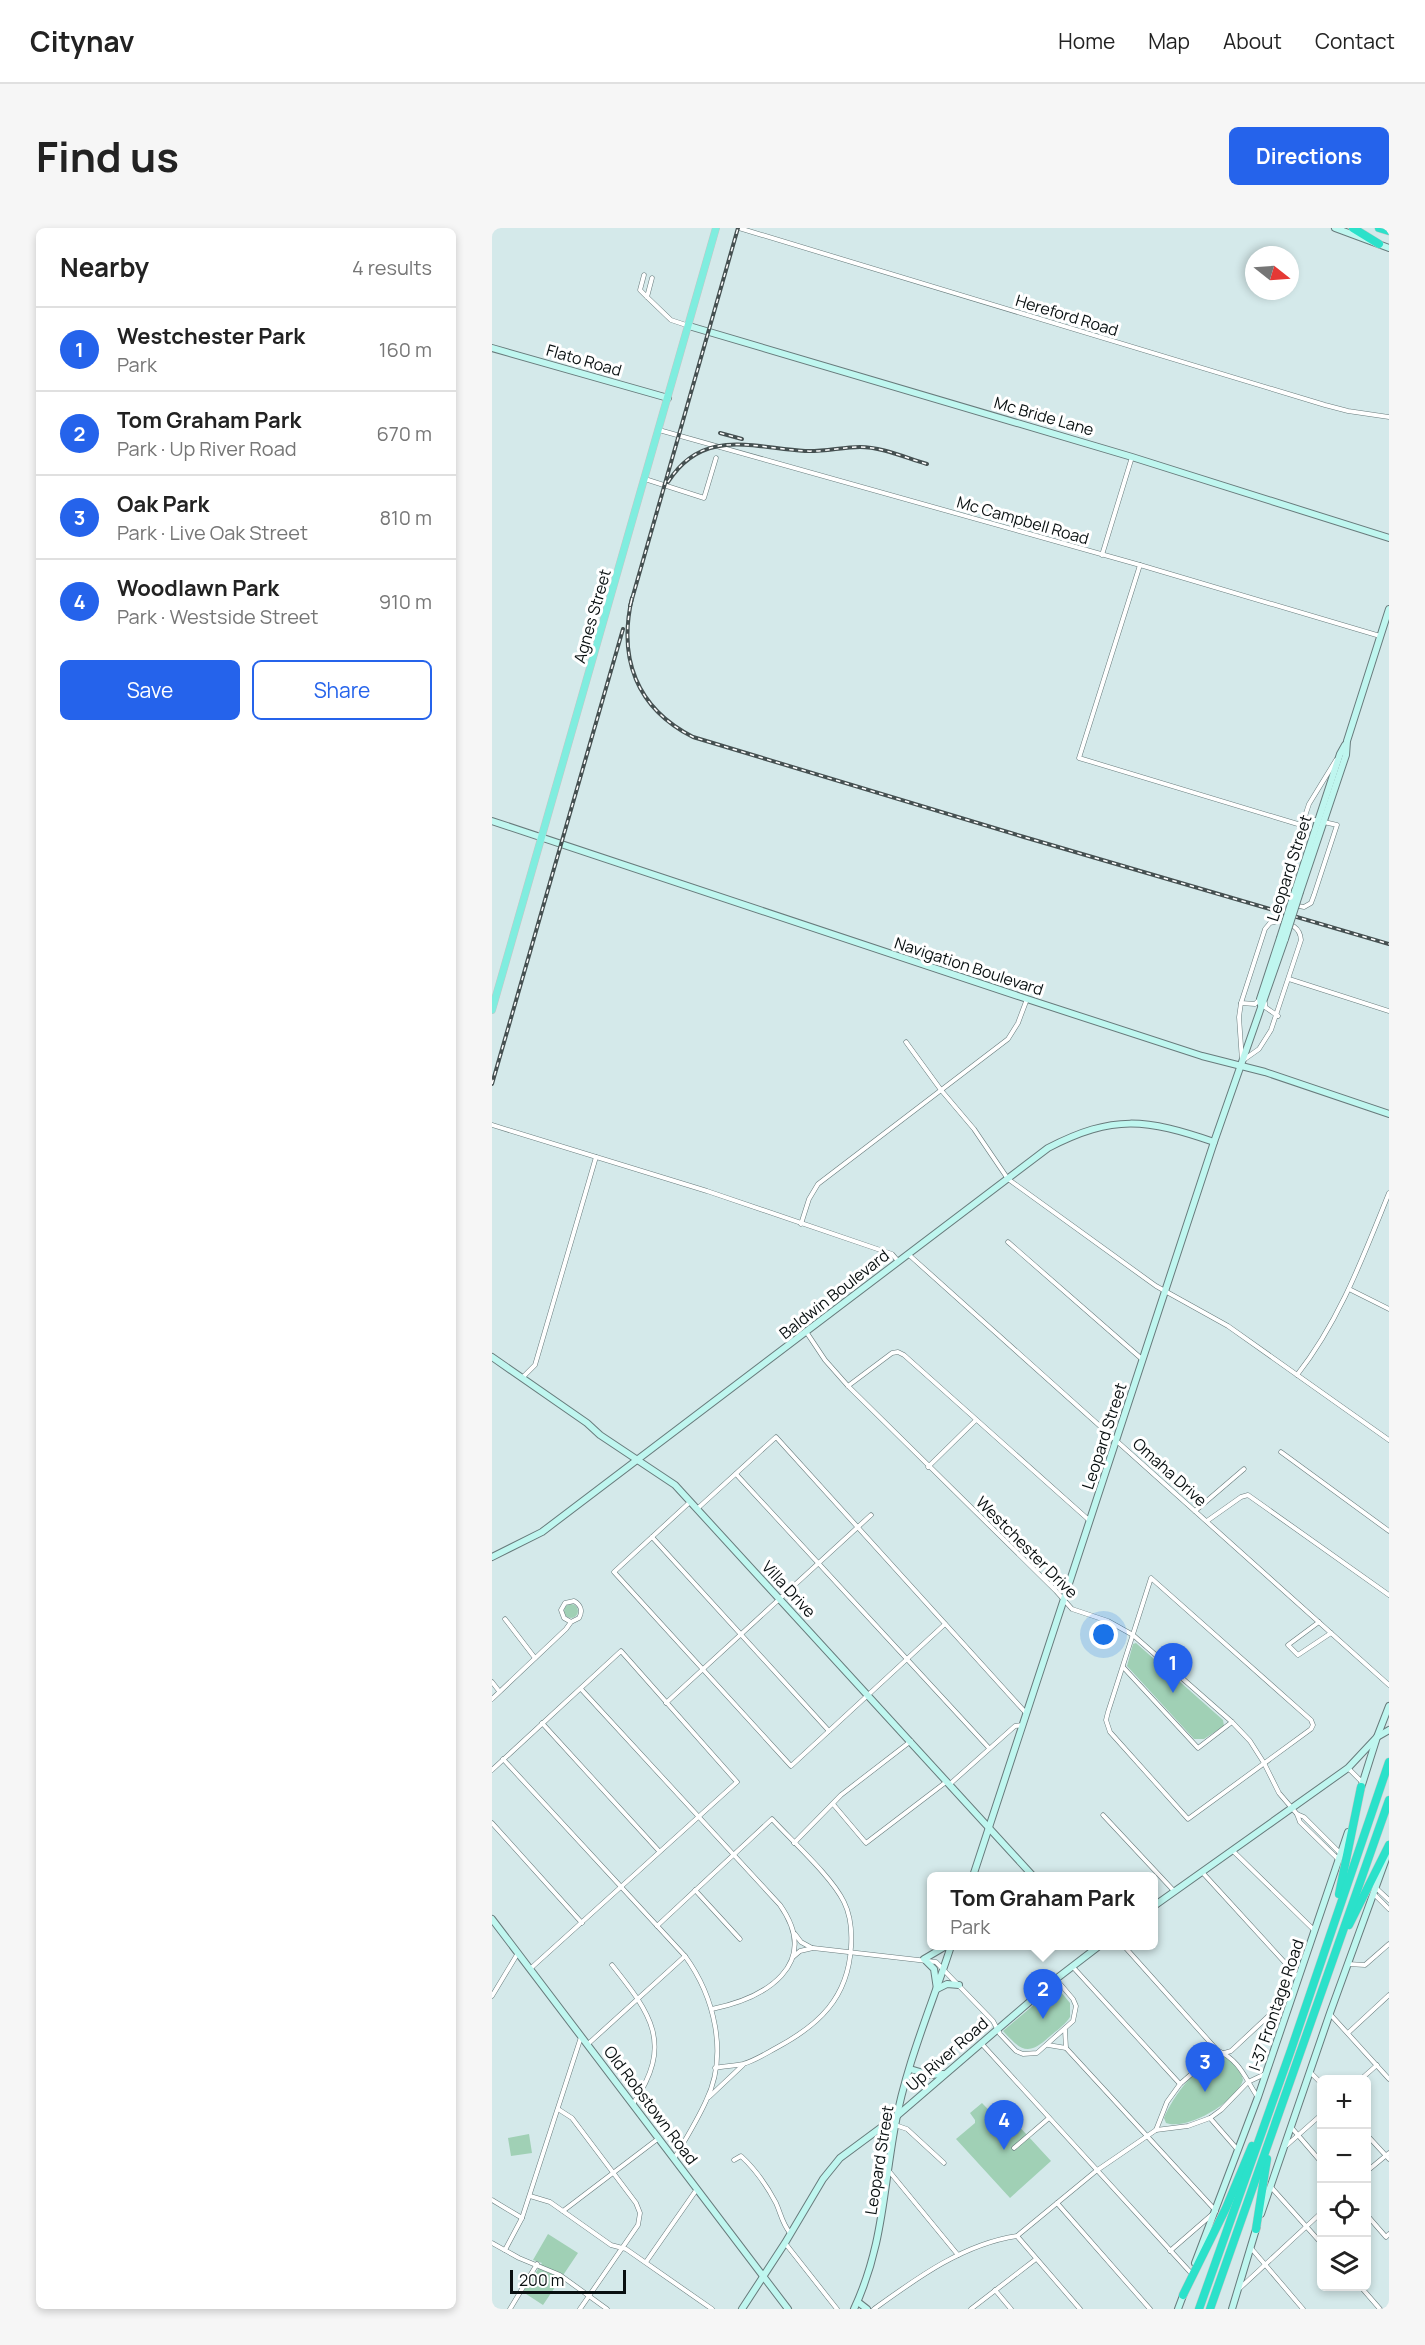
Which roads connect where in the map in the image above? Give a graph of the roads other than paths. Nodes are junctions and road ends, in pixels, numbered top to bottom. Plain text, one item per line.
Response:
1 (716, 228) edge
2 (739, 228) edge
3 (1335, 228) edge
4 (1353, 228) edge
5 (1379, 228) edge
6 (1389, 231) edge
7 (1379, 244) junction
8 (1389, 248) edge
9 (644, 275) dead end
10 (652, 279) dead end
11 (647, 297) junction
12 (689, 326) junction
13 (492, 348) edge
14 (668, 398) junction
15 (1389, 417) edge
16 (658, 429) junction
17 (1132, 457) junction
18 (716, 458) dead end
19 (645, 479) junction
20 (1389, 538) edge
21 (1102, 555) junction
22 (1140, 565) junction
23 (1389, 609) edge
24 (1380, 636) junction
25 (1347, 741) junction
26 (1340, 754) junction
27 (1304, 817) junction
28 (492, 821) edge
29 (1321, 821) junction
30 (1301, 825) junction
31 (542, 838) junction
32 (1289, 979) junction
33 (1027, 999) junction
34 (1262, 1001) junction
35 (1241, 1003) junction
36 (492, 1010) edge
37 (1389, 1011) edge
38 (1278, 1016) junction
39 (906, 1042) dead end
40 (1241, 1063) junction
41 (941, 1090) junction
42 (1389, 1114) edge
43 (492, 1125) edge
44 (1214, 1142) junction
45 (597, 1157) junction
46 (1008, 1179) junction
47 (1389, 1193) edge
48 (801, 1224) junction
49 (1008, 1242) dead end
50 (908, 1253) junction
51 (898, 1261) junction
52 (1349, 1289) junction
53 (1165, 1291) junction
54 (1389, 1309) edge
55 (807, 1333) junction
56 (492, 1357) edge
57 (1143, 1361) junction
58 (1297, 1375) junction
59 (522, 1378) junction
60 (848, 1386) junction
61 (976, 1420) junction
62 (1389, 1440) edge
63 (1117, 1441) junction
64 (1281, 1452) dead end
65 (636, 1459) junction
66 (928, 1467) junction
67 (1244, 1469) dead end
68 (736, 1474) junction
69 (690, 1502) junction
70 (697, 1509) junction
71 (1196, 1511) junction
72 (871, 1515) dead end
73 (1208, 1521) junction
74 (1091, 1522) junction
75 (857, 1528) junction
76 (1389, 1531) edge
77 (652, 1538) junction
78 (492, 1557) edge
79 (818, 1563) junction
80 (1389, 1595) edge
81 (779, 1599) junction
82 (1065, 1601) junction
83 (505, 1619) dead end
84 (571, 1622) junction
85 (1319, 1622) junction
86 (945, 1624) junction
87 (1331, 1633) junction
88 (740, 1635) junction
89 (1133, 1635) junction
90 (535, 1658) junction
91 (907, 1659) junction
92 (1122, 1666) junction
93 (703, 1669) junction
94 (492, 1682) edge
95 (1389, 1685) edge
96 (581, 1689) junction
97 (499, 1691) junction
98 (868, 1695) junction
99 (492, 1699) edge
100 (666, 1703) junction
101 (1389, 1706) edge
102 (1027, 1714) junction
103 (1232, 1722) junction
104 (542, 1723) junction
105 (1024, 1725) junction
106 (1389, 1730) edge
107 (829, 1731) junction
108 (1377, 1737) junction
109 (911, 1741) junction
110 (989, 1748) junction
111 (503, 1759) junction
112 (1389, 1762) edge
113 (1264, 1763) junction
114 (1348, 1768) junction
115 (492, 1770) edge
116 (949, 1783) junction
117 (1362, 1784) junction
118 (1389, 1800) edge
119 (832, 1804) junction
120 (1291, 1808) junction
121 (1103, 1815) dead end
122 (699, 1816) junction
123 (492, 1824) edge
124 (989, 1828) junction
125 (794, 1843) junction
126 (1389, 1845) edge
127 (1232, 1850) junction
128 (660, 1851) junction
129 (1389, 1851) edge
130 (734, 1855) junction
131 (1341, 1858) junction
132 (1202, 1871) junction
133 (975, 1872) edge
134 (1029, 1872) edge
135 (1156, 1872) edge
136 (1158, 1874) edge
137 (621, 1887) junction
138 (695, 1890) junction
139 (1374, 1890) junction
140 (1174, 1891) junction
141 (1389, 1900) edge
142 (1158, 1903) edge
143 (1389, 1909) edge
144 (492, 1919) edge
145 (582, 1923) junction
146 (1333, 1925) junction
147 (657, 1926) junction
148 (793, 1931) junction
149 (1316, 1931) junction
150 (740, 1939) dead end
151 (1339, 1941) junction
152 (1389, 1944) edge
153 (813, 1948) junction
154 (939, 1950) edge
155 (950, 1950) edge
156 (1092, 1950) edge
157 (1128, 1950) edge
158 (850, 1952) junction
159 (518, 1953) junction
160 (684, 1956) junction
161 (924, 1959) junction
162 (790, 1960) junction
163 (1348, 1964) junction
164 (612, 1965) dead end
165 (1071, 1966) junction
166 (530, 1969) junction
167 (944, 1969) junction
168 (1299, 1978) junction
169 (1056, 1979) junction
170 (958, 1984) junction
171 (937, 1989) junction
172 (1294, 1992) junction
173 (1389, 1995) edge
174 (492, 1996) edge
175 (639, 1999) junction
176 (712, 2009) junction
177 (1272, 2012) junction
178 (1330, 2013) junction
179 (1284, 2021) junction
180 (997, 2028) junction
181 (1065, 2029) junction
182 (1348, 2033) junction
183 (581, 2036) junction
184 (980, 2043) junction
185 (588, 2044) junction
186 (1048, 2045) junction
187 (1066, 2048) junction
188 (1223, 2053) junction
189 (744, 2064) junction
190 (1377, 2065) junction
191 (715, 2068) junction
192 (910, 2069) junction
193 (946, 2072) junction
194 (1310, 2072) junction
195 (1266, 2074) junction
196 (1365, 2075) edge
197 (1317, 2079) edge
198 (1389, 2079) edge
199 (1248, 2082) junction
200 (1180, 2084) junction
201 (1278, 2087) junction
202 (1258, 2097) junction
203 (707, 2100) junction
204 (633, 2104) junction
205 (558, 2109) junction
206 (898, 2115) junction
207 (1049, 2118) junction
208 (1210, 2118) junction
209 (1317, 2119) edge
210 (895, 2125) junction
211 (1290, 2126) junction
212 (1156, 2130) junction
213 (1298, 2136) junction
214 (1147, 2137) junction
215 (1270, 2137) junction
216 (659, 2138) junction
217 (1371, 2139) edge
218 (1284, 2147) junction
219 (1014, 2148) dead end
220 (1238, 2149) junction
221 (1388, 2156) edge
222 (1317, 2157) edge
223 (674, 2159) junction
224 (735, 2160) dead end
225 (944, 2163) dead end
226 (1371, 2168) edge
227 (1096, 2170) junction
228 (889, 2171) junction
229 (614, 2173) junction
230 (1270, 2187) junction
231 (698, 2188) junction
232 (530, 2196) junction
233 (492, 2200) edge
234 (1057, 2204) junction
235 (563, 2211) junction
236 (1216, 2211) junction
237 (1317, 2216) edge
238 (522, 2218) junction
239 (1371, 2219) edge
240 (1202, 2221) junction
241 (1210, 2225) junction
242 (1305, 2226) junction
243 (1256, 2229) junction
244 (791, 2234) junction
245 (1017, 2236) junction
246 (1388, 2236) edge
247 (1317, 2239) edge
248 (492, 2243) edge
249 (785, 2243) junction
250 (622, 2248) junction
251 (1250, 2248) junction
252 (505, 2250) junction
253 (1170, 2251) junction
254 (958, 2255) junction
255 (1036, 2259) junction
256 (646, 2262) junction
257 (537, 2264) junction
258 (1264, 2264) junction
259 (1191, 2273) junction
260 (764, 2276) junction
261 (995, 2290) junction
262 (1237, 2291) junction
263 (1364, 2291) edge
264 (1183, 2295) junction
265 (589, 2296) junction
266 (858, 2301) junction
267 (510, 2309) edge
268 (580, 2309) edge
269 (607, 2309) edge
270 (712, 2309) edge
271 (742, 2309) edge
272 (788, 2309) edge
273 (837, 2309) edge
274 (854, 2309) edge
275 (867, 2309) edge
276 (874, 2309) edge
277 (970, 2309) edge
278 (1011, 2309) edge
279 (1080, 2309) edge
280 (1150, 2309) edge
281 (1178, 2309) edge
282 (1199, 2309) edge
283 (1210, 2309) edge
284 (1232, 2309) edge
285 (1303, 2309) edge
286 (1379, 2309) edge

1 - 12 main road, Agnes Street
2 - 15 street, Hereford Road
3 - 7 main road
4 - 7 highway
5 - 6 highway
7 - 8 main road
9 - 11 street
10 - 11 street
11 - 12 street
12 - 14 main road, Agnes Street
12 - 17 main road, Mc Bride Lane
13 - 14 main road, Flato Road
14 - 16 main road, Agnes Street
16 - 19 main road, Agnes Street
16 - 21 street, Mc Campbell Road
17 - 20 main road, Mc Bride Lane
17 - 21 street
18 - 19 street
19 - 31 main road, Agnes Street
21 - 22 street, Mc Campbell Road
22 - 24 street, Mc Campbell Road
22 - 30 street
23 - 24 main road, Leopard Street
24 - 25 main road, Leopard Street
25 - 26 main road, Leopard Street
25 - 29 main road, Leopard Street
26 - 27 street
26 - 29 main road, Leopard Street
27 - 29 street
27 - 30 street
28 - 31 main road, Navigation Boulevard
29 - 30 street
29 - 34 main road, Leopard Street, bridge
31 - 33 main road, Navigation Boulevard
31 - 36 main road, Agnes Street
32 - 35 street
32 - 37 street
32 - 38 street
33 - 40 main road, Navigation Boulevard
33 - 41 street
34 - 35 street
34 - 38 street
34 - 40 main road, Leopard Street
35 - 40 street
38 - 40 street
39 - 41 street
40 - 42 main road, Navigation Boulevard
40 - 44 main road, Leopard Street
41 - 46 street
41 - 48 street
43 - 45 street
44 - 46 main road, Baldwin Boulevard
44 - 53 main road, Leopard Street
45 - 48 street
45 - 59 street
46 - 50 main road, Baldwin Boulevard
46 - 53 street
47 - 52 street
48 - 51 street
49 - 57 street
50 - 51 main road, Baldwin Boulevard
50 - 63 street, Omaha Drive
51 - 55 main road, Baldwin Boulevard
52 - 54 street
52 - 58 street
53 - 57 main road, Leopard Street
53 - 58 street
55 - 60 street, Westchester Drive
55 - 65 main road, Baldwin Boulevard
56 - 59 main road, Villa Drive
57 - 63 main road, Leopard Street
58 - 62 street
59 - 65 main road, Villa Drive
60 - 61 street
60 - 66 street, Westchester Drive
61 - 66 street
61 - 74 street
63 - 71 street, Omaha Drive
63 - 74 main road, Leopard Street
64 - 76 street
65 - 69 main road, Villa Drive
65 - 78 main road, Baldwin Boulevard
66 - 82 street, Westchester Drive
67 - 71 street
68 - 70 street
68 - 75 street
68 - 79 street
69 - 70 main road, Villa Drive
69 - 77 street
70 - 81 main road, Villa Drive
71 - 73 street, Omaha Drive
72 - 75 street
73 - 80 street
73 - 85 street, Omaha Drive
74 - 82 main road, Leopard Street
75 - 79 street
75 - 86 street
77 - 88 street
77 - 93 street
79 - 81 street
79 - 91 street
81 - 88 street
81 - 98 main road, Villa Drive
82 - 89 street, Westchester Drive
82 - 102 main road, Leopard Street
83 - 90 street
84 - 84 street
84 - 90 street
85 - 87 street, Omaha Drive
85 - 87 street
86 - 91 street
86 - 102 street
87 - 95 street, Omaha Drive
88 - 93 street
88 - 107 street
89 - 92 street
89 - 103 street, Westchester Drive
89 - 113 street
90 - 97 street
91 - 98 street
91 - 110 street
92 - 103 street
92 - 113 street
93 - 100 street
93 - 107 street
94 - 97 street
96 - 100 street
96 - 104 street
96 - 122 street
97 - 99 street
98 - 107 street
98 - 109 main road, Villa Drive
100 - 122 street
101 - 108 main road, I-37 Frontage Road
102 - 105 main road, Leopard Street
103 - 113 street, Westchester Drive
104 - 111 street
104 - 128 street
105 - 110 street
105 - 124 main road, Leopard Street
106 - 108 main road
108 - 114 main road
108 - 117 main road, I-37 Frontage Road
109 - 116 main road, Villa Drive
109 - 119 street
110 - 116 street
111 - 115 street
111 - 137 street
112 - 146 highway
113 - 120 street, Westchester Drive
114 - 117 street
114 - 120 main road
116 - 119 street
116 - 124 main road, Villa Drive
117 - 131 main road, I-37 Frontage Road
117 - 146 highway
118 - 151 highway
119 - 125 street
120 - 127 main road
120 - 131 street, Westchester Drive
121 - 135 street
122 - 128 street
122 - 130 street
123 - 145 street
124 - 133 main road, Leopard Street
124 - 134 main road, Villa Drive
125 - 130 street
125 - 158 street
126 - 151 highway
127 - 132 main road
127 - 149 street
128 - 137 street
129 - 139 main road
130 - 138 street
130 - 148 street
131 - 149 main road, I-37 Frontage Road
132 - 140 main road
132 - 168 street
136 - 140 street
137 - 145 street
137 - 147 street
138 - 147 street
138 - 150 street
139 - 141 street
139 - 143 street
139 - 163 main road
140 - 142 main road
144 - 159 main road, Old Robstown Road
145 - 166 street
146 - 201 highway
147 - 160 street
148 - 153 street
148 - 162 street
149 - 168 main road, I-37 Frontage Road
151 - 215 highway
152 - 163 street
153 - 158 street
153 - 162 street
154 - 161 main road
155 - 167 main road, Leopard Street
156 - 165 main road, Up River Road
157 - 188 street
158 - 161 street
158 - 189 street
159 - 166 main road, Old Robstown Road
159 - 174 street
160 - 175 street
160 - 176 street
161 - 167 street
161 - 171 main road
162 - 176 street
163 - 178 main road
164 - 175 street
165 - 169 main road, Up River Road
165 - 200 street
166 - 183 main road, Old Robstown Road
167 - 170 street
167 - 171 main road, Leopard Street
168 - 172 main road, I-37 Frontage Road
169 - 180 main road, Up River Road
169 - 181 street
170 - 171 main road
170 - 180 street
171 - 192 main road, Leopard Street
172 - 177 street
172 - 179 main road, I-37 Frontage Road
173 - 182 street
175 - 185 street
175 - 204 street
176 - 191 street
177 - 179 street
177 - 188 street
178 - 182 street
178 - 194 main road
179 - 195 main road, I-37 Frontage Road
180 - 184 main road, Up River Road
180 - 186 street
181 - 186 street
181 - 187 street
182 - 190 street
183 - 185 main road, Old Robstown Road
183 - 205 street
184 - 193 main road, Up River Road
184 - 207 street
185 - 204 main road, Old Robstown Road
186 - 187 street
187 - 214 street
188 - 199 street
188 - 200 street
189 - 191 street
189 - 203 street
190 - 196 street
190 - 198 street
191 - 203 street
192 - 193 main road
192 - 206 main road, Leopard Street
193 - 206 main road, Up River Road
194 - 197 street
194 - 211 main road
195 - 199 street
195 - 202 main road, I-37 Frontage Road
199 - 202 street
199 - 208 street
200 - 212 street
201 - 264 highway
201 - 282 highway
202 - 220 main road, I-37 Frontage Road
203 - 223 street
204 - 216 main road, Old Robstown Road
205 - 229 street
205 - 232 street
206 - 210 main road, Leopard Street
206 - 244 main road, Up River Road
207 - 219 street
207 - 227 street
208 - 212 street
208 - 220 street
209 - 213 street
210 - 225 street
210 - 228 main road, Leopard Street
211 - 213 street
211 - 218 main road
212 - 214 street
213 - 218 street
213 - 222 street
214 - 227 street
214 - 236 street
215 - 243 highway
215 - 283 highway
216 - 223 main road, Old Robstown Road
216 - 229 street
217 - 221 street
218 - 230 main road
220 - 236 main road, I-37 Frontage Road
221 - 226 street
223 - 231 main road, Old Robstown Road
224 - 244 street
227 - 234 street
227 - 253 street
228 - 254 street
228 - 266 main road, Leopard Street
229 - 235 street
229 - 250 street
230 - 242 street
230 - 243 main road
231 - 256 street
231 - 260 main road, Old Robstown Road
232 - 235 street
232 - 238 street
233 - 238 street
234 - 245 street
234 - 280 street
235 - 250 street
236 - 240 street
236 - 241 main road, I-37 Frontage Road
237 - 242 street
238 - 252 street
239 - 246 street
240 - 241 street
240 - 253 street
241 - 259 main road, I-37 Frontage Road
242 - 247 street
242 - 258 street
243 - 251 main road
244 - 249 main road, Up River Road
245 - 254 street
245 - 255 street
248 - 252 street
249 - 260 main road, Up River Road
249 - 273 street
250 - 256 street
250 - 265 street
251 - 258 street
251 - 262 main road
252 - 257 street
253 - 259 street
254 - 276 street
255 - 261 street
255 - 279 street
256 - 270 street
257 - 265 street
257 - 267 street
258 - 262 street
258 - 285 street
259 - 264 main road, I-37 Frontage Road
260 - 271 main road, Up River Road
260 - 272 main road, Old Robstown Road
261 - 277 street
261 - 278 street
262 - 284 main road
263 - 286 street
264 - 281 main road, I-37 Frontage Road
265 - 268 street
265 - 269 street
266 - 274 main road, Leopard Street
266 - 275 main road

